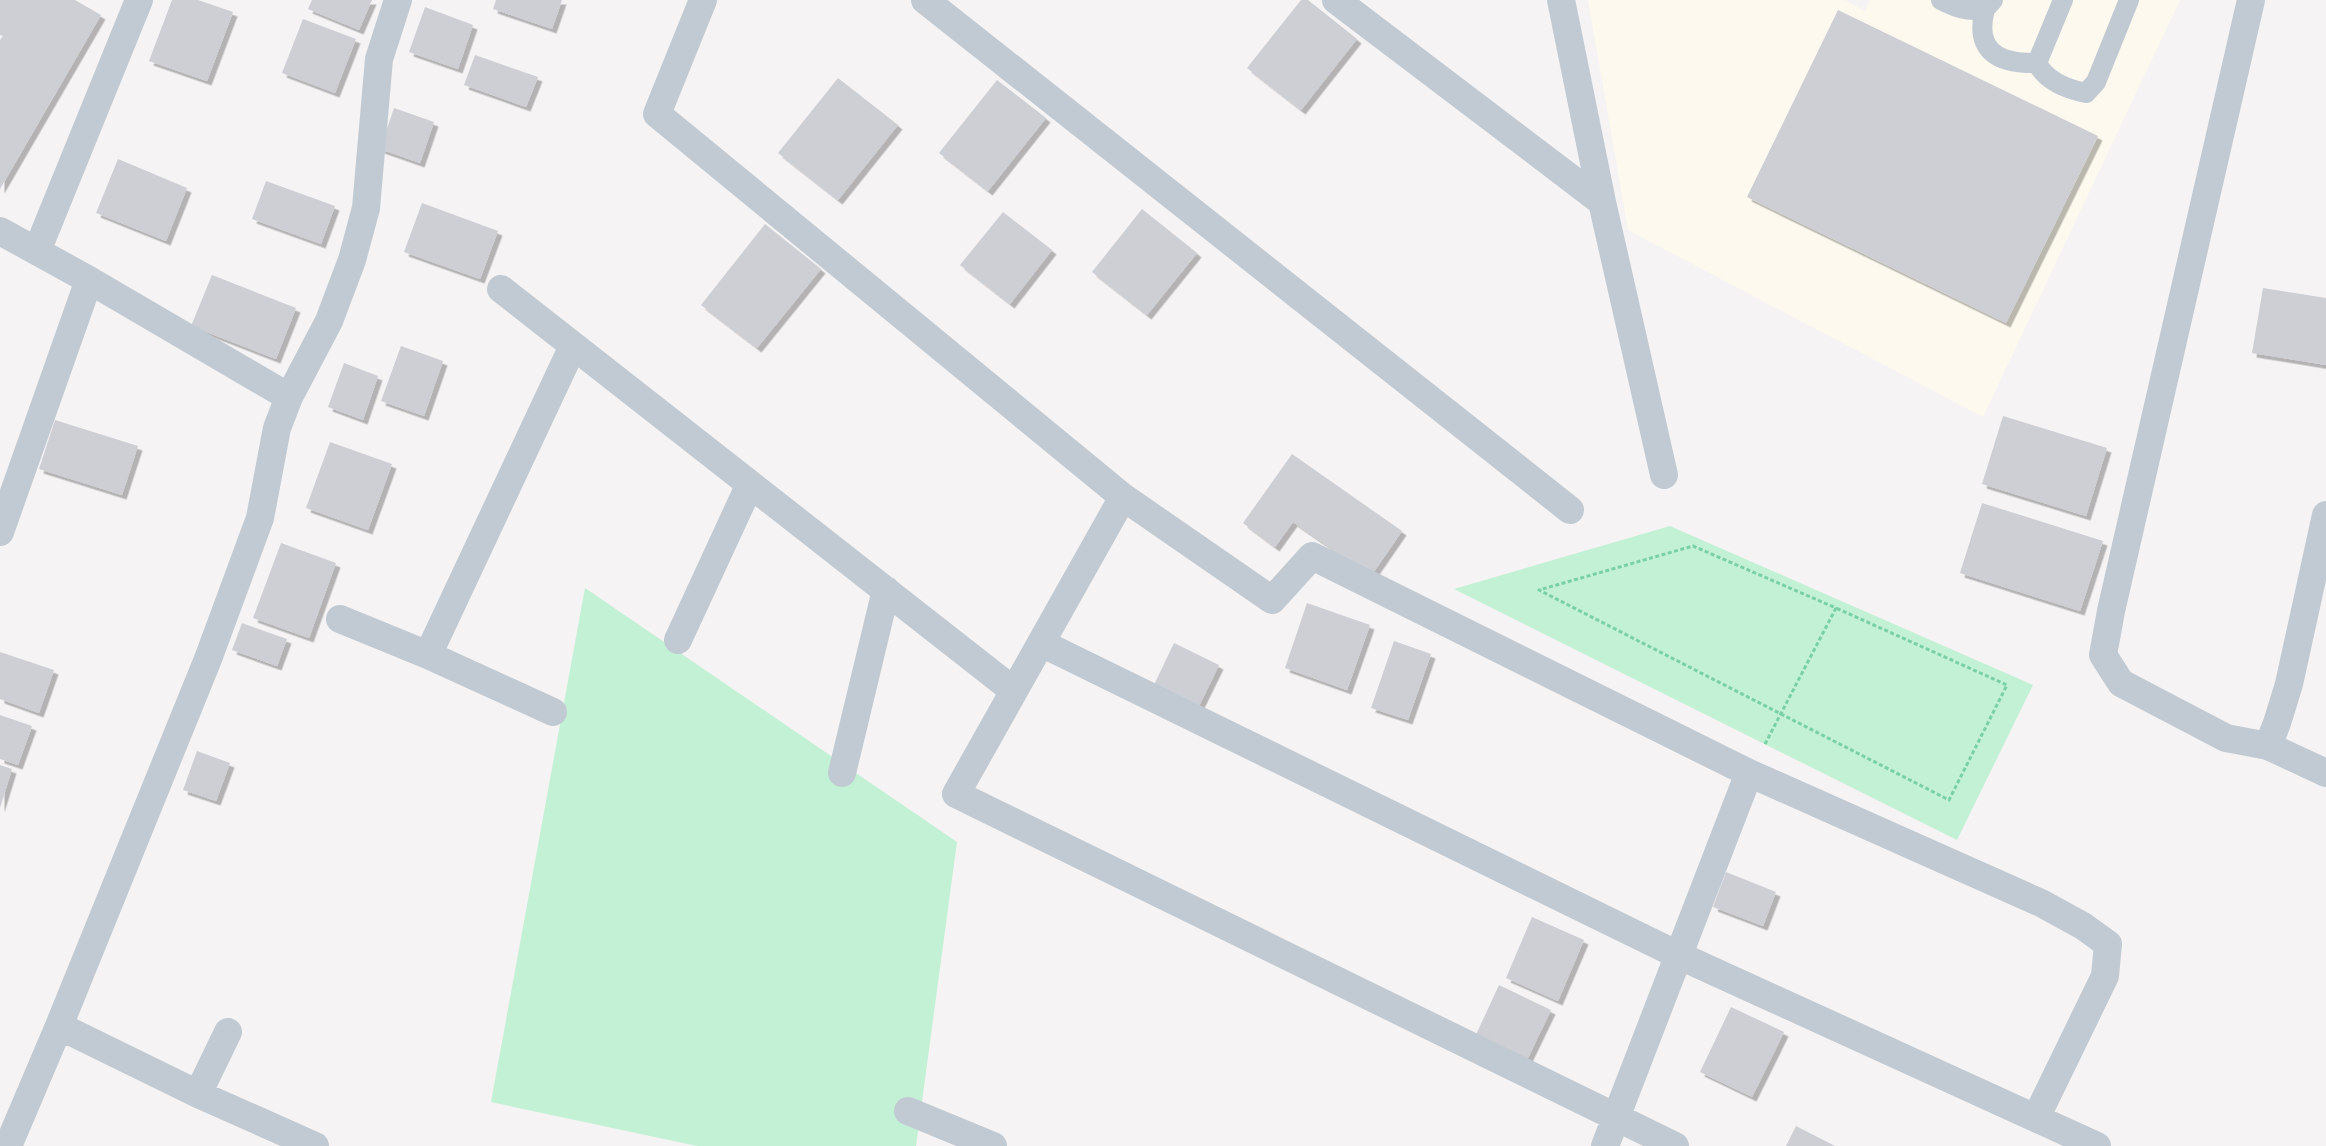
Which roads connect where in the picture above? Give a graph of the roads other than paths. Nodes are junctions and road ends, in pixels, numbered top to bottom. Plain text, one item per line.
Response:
1 (139, 0) edge
2 (398, 0) edge
3 (703, 0) edge
4 (925, 0) edge
5 (1336, 0) edge
6 (1561, 0) edge
7 (1941, 0) edge
8 (2063, 0) edge
9 (2129, 0) edge
10 (2251, 0) edge
11 (1989, 5) edge
12 (2037, 64) junction
13 (1602, 202) junction
14 (0, 231) edge
15 (37, 251) junction
16 (89, 280) junction
17 (500, 289) dead end
18 (573, 346) junction
19 (289, 397) junction
20 (1664, 476) dead end
21 (750, 484) junction
22 (1123, 497) junction
23 (1570, 510) dead end
24 (2326, 515) edge
25 (0, 532) edge
26 (886, 590) junction
27 (340, 619) dead end
28 (678, 640) dead end
29 (1041, 644) junction
30 (428, 655) junction
31 (1014, 690) junction
32 (553, 712) dead end
33 (2268, 746) junction
34 (842, 773) dead end
35 (1750, 773) junction
36 (2326, 773) edge
37 (1680, 956) junction
38 (59, 1026) junction
39 (228, 1032) dead end
40 (198, 1094) junction
41 (908, 1111) dead end
42 (1616, 1118) junction
43 (2036, 1118) junction
44 (8, 1146) edge
45 (316, 1146) edge
46 (993, 1146) edge
47 (1605, 1146) edge
48 (1675, 1146) edge
49 (2097, 1146) edge

1 - 15 street
2 - 19 street
3 - 22 street
4 - 23 street
5 - 13 street
6 - 13 street
7 - 11 lane
8 - 12 lane
9 - 12 lane
10 - 33 street
11 - 12 lane
13 - 20 street
14 - 15 street
15 - 16 street
16 - 19 street
16 - 25 street
17 - 18 street
18 - 21 street
18 - 30 street
19 - 38 street
21 - 26 street
21 - 28 street
22 - 29 street
22 - 35 street
24 - 33 street
26 - 31 street
26 - 34 street
27 - 30 street
29 - 31 street
29 - 37 street
30 - 32 street
31 - 42 street
33 - 36 street
35 - 37 street
35 - 43 street
37 - 42 street
37 - 43 street
38 - 40 street
38 - 44 street
39 - 40 street
40 - 45 street
41 - 46 street
42 - 47 street
42 - 48 street
43 - 49 street

